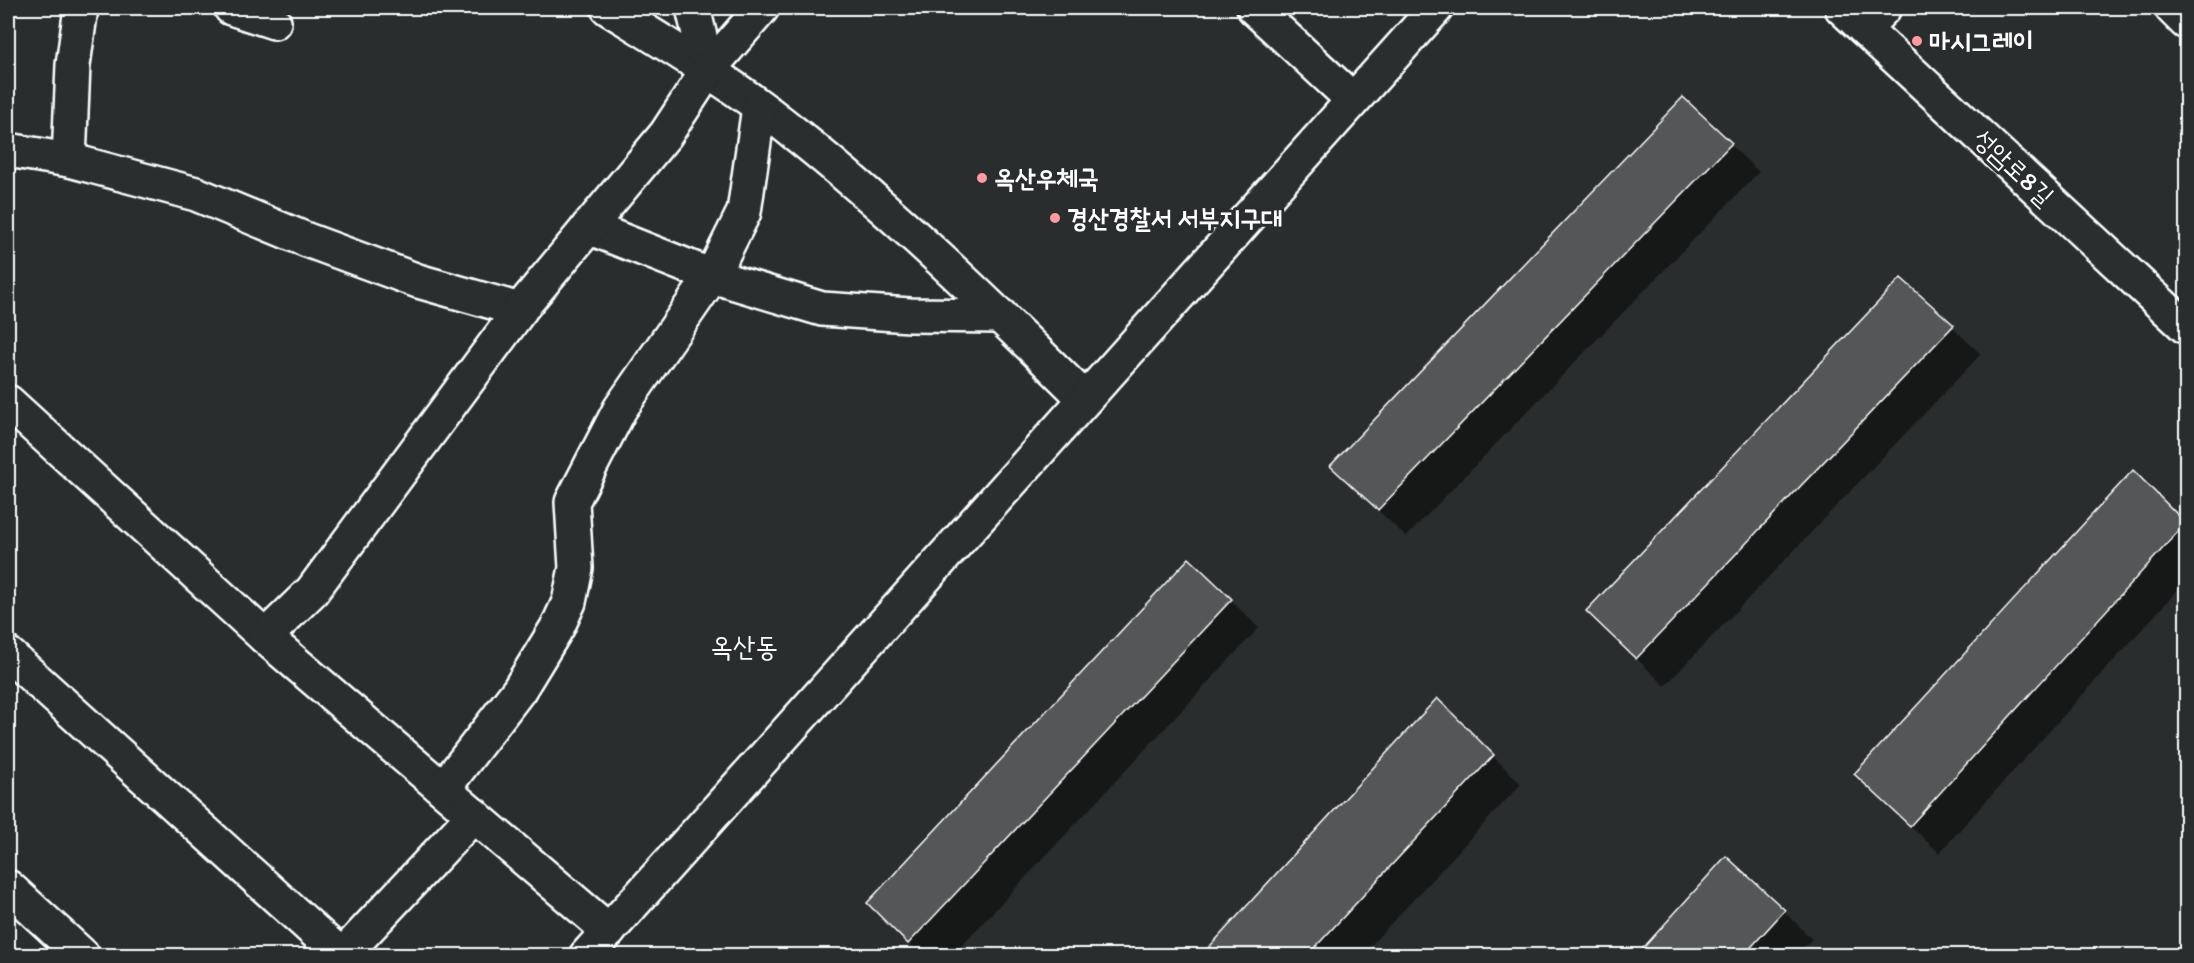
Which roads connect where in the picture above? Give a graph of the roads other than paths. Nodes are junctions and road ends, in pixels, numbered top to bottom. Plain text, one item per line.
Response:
1 (81, 8) edge
2 (231, 8) edge
3 (608, 8) edge
4 (693, 8) edge
5 (762, 8) edge
6 (1254, 8) edge
7 (1436, 8) edge
8 (2172, 8) edge
9 (1863, 14) edge
10 (274, 22) dead end
11 (2187, 22) edge
12 (708, 70) junction
13 (1353, 100) junction
14 (759, 107) junction
15 (8, 150) edge
16 (69, 159) junction
17 (588, 227) junction
18 (712, 276) junction
19 (520, 310) junction
20 (1001, 316) junction
21 (2187, 327) edge
22 (1085, 399) junction
23 (8, 402) edge
24 (265, 637) junction
25 (8, 654) edge
26 (443, 789) junction
27 (474, 815) junction
28 (8, 887) edge
29 (609, 931) junction
30 (82, 956) edge
31 (342, 956) edge
32 (586, 956) edge

1 - 16 street
2 - 10 street
3 - 12 street
4 - 12 street
5 - 12 street
6 - 13 street
7 - 13 street
8 - 11 street
9 - 21 street, 성암로8길
12 - 14 street
12 - 17 street
13 - 22 street
14 - 18 street
14 - 20 street
15 - 16 street
16 - 19 street
17 - 18 street
17 - 19 street
18 - 20 street
18 - 26 street
19 - 24 street
20 - 22 street
22 - 29 street
23 - 24 street
24 - 26 street
25 - 31 street
26 - 27 street
27 - 29 street
27 - 31 street
28 - 30 street
29 - 32 street

